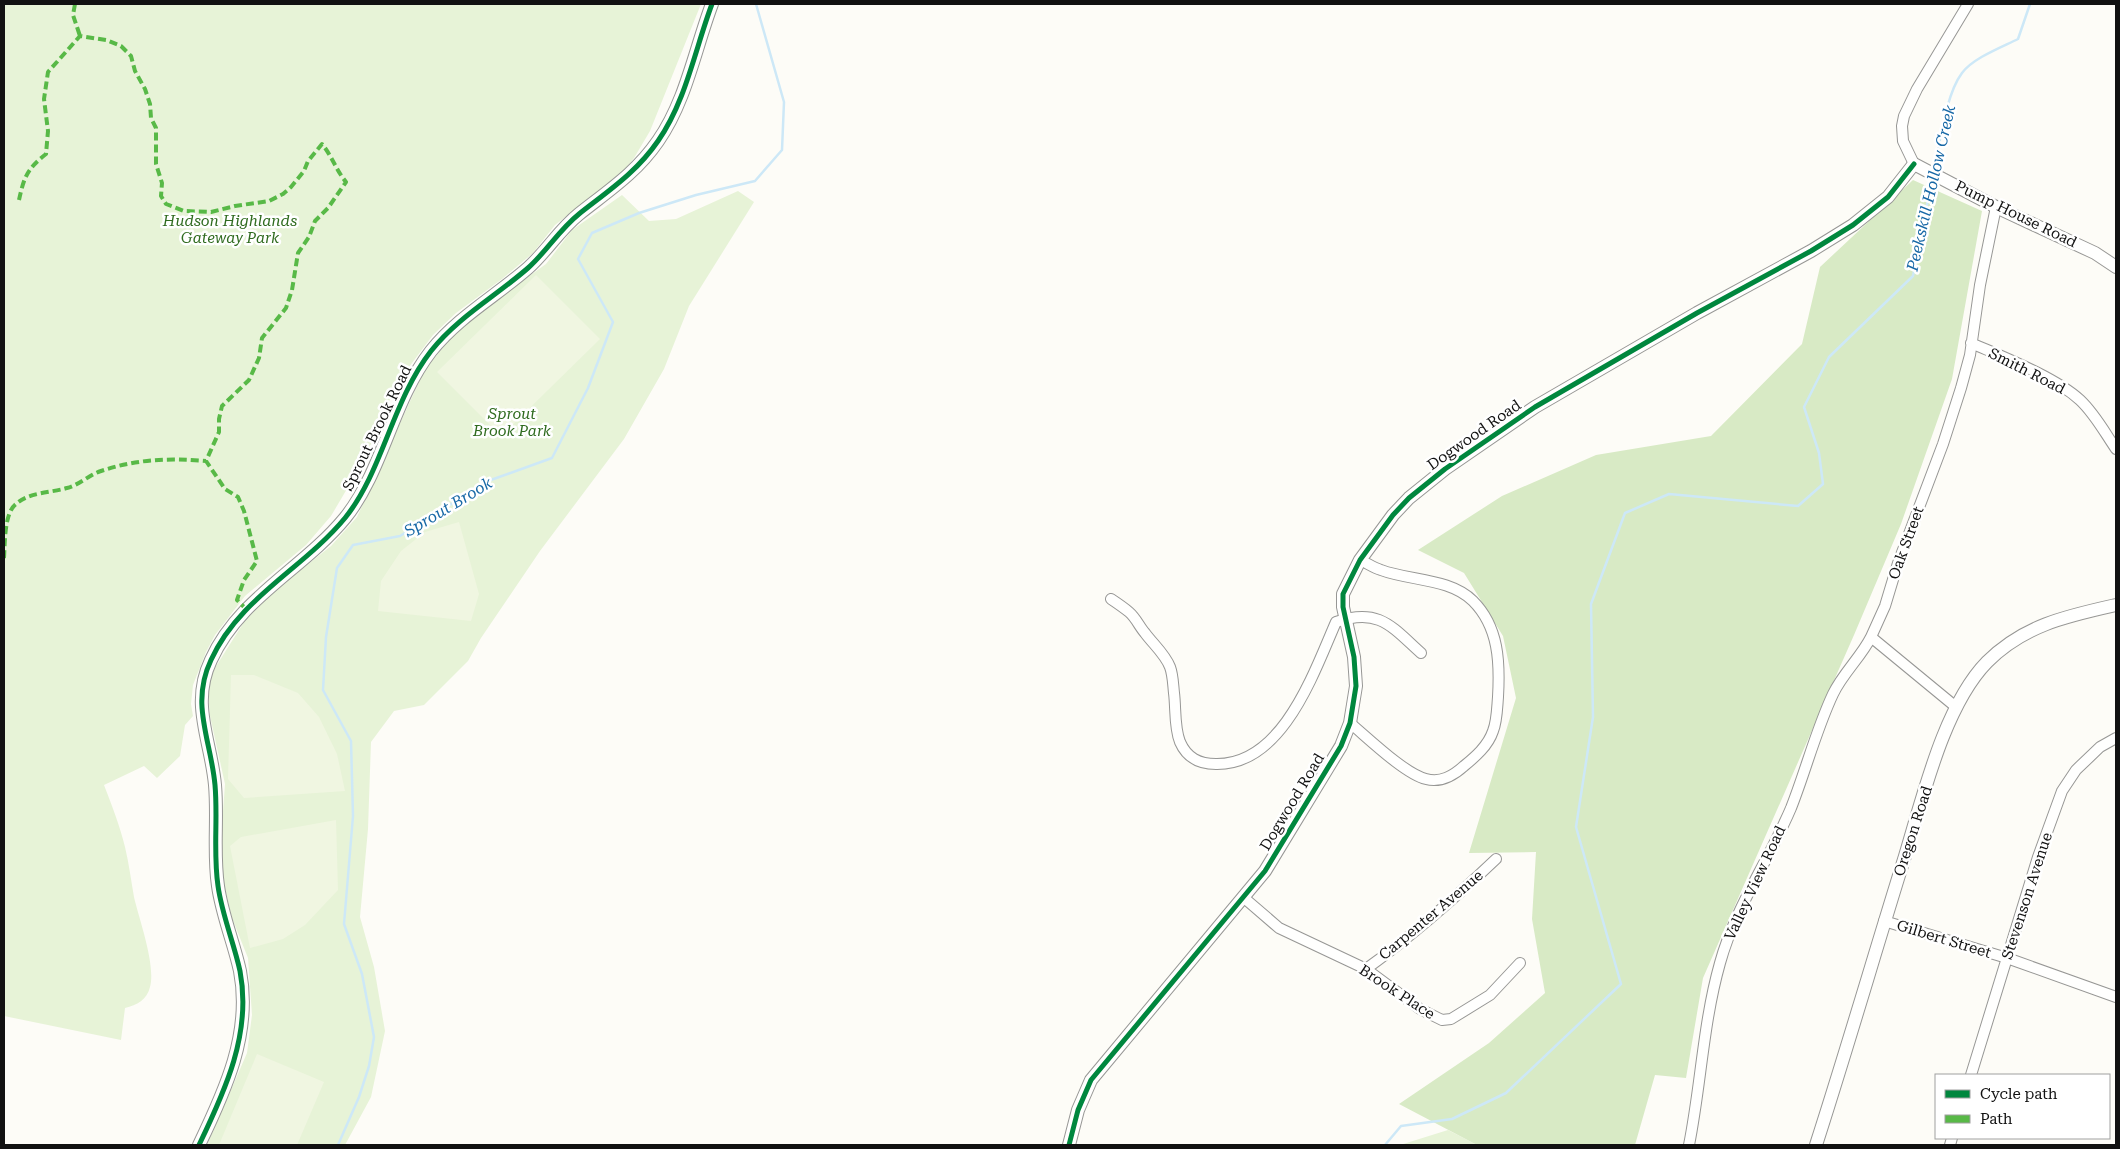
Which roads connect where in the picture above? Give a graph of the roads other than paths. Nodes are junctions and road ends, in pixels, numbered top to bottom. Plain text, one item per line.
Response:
1 (712, 4) edge
2 (1968, 4) edge
3 (1914, 164) junction
4 (1996, 207) junction
5 (2116, 267) edge
6 (1971, 343) junction
7 (2116, 449) edge
8 (1360, 560) junction
9 (1110, 598) dead end
10 (2116, 605) edge
11 (1345, 618) junction
12 (1871, 638) junction
13 (1421, 654) dead end
14 (1956, 707) junction
15 (1350, 723) junction
16 (2116, 738) edge
17 (1496, 859) dead end
18 (1243, 897) junction
19 (1884, 921) junction
20 (2007, 958) junction
21 (1520, 963) dead end
22 (1366, 969) junction
23 (2116, 997) edge
24 (1971, 1074) edge
25 (199, 1145) edge
26 (1069, 1145) edge
27 (1688, 1145) edge
28 (1816, 1145) edge

1 - 25 street, Sprout Brook Road
2 - 3 street
3 - 4 street, Pump House Road
3 - 8 street, Dogwood Road
4 - 5 street, Pump House Road
4 - 6 street
6 - 7 street, Smith Road
6 - 12 street, Oak Street
8 - 11 street, Dogwood Road
8 - 15 street
9 - 11 street
10 - 14 street, Oregon Road
11 - 13 street
11 - 15 street, Dogwood Road
12 - 14 street
12 - 27 street, Valley View Road
14 - 19 street, Oregon Road
15 - 18 street, Dogwood Road
16 - 20 street, Stevenson Avenue
17 - 22 street, Carpenter Avenue
18 - 22 street, Brook Place
18 - 26 street, Dogwood Road
19 - 20 street, Gilbert Street
19 - 28 street, Oregon Road
20 - 23 street, Gilbert Street
20 - 24 street, Stevenson Avenue
21 - 22 street, Brook Place

